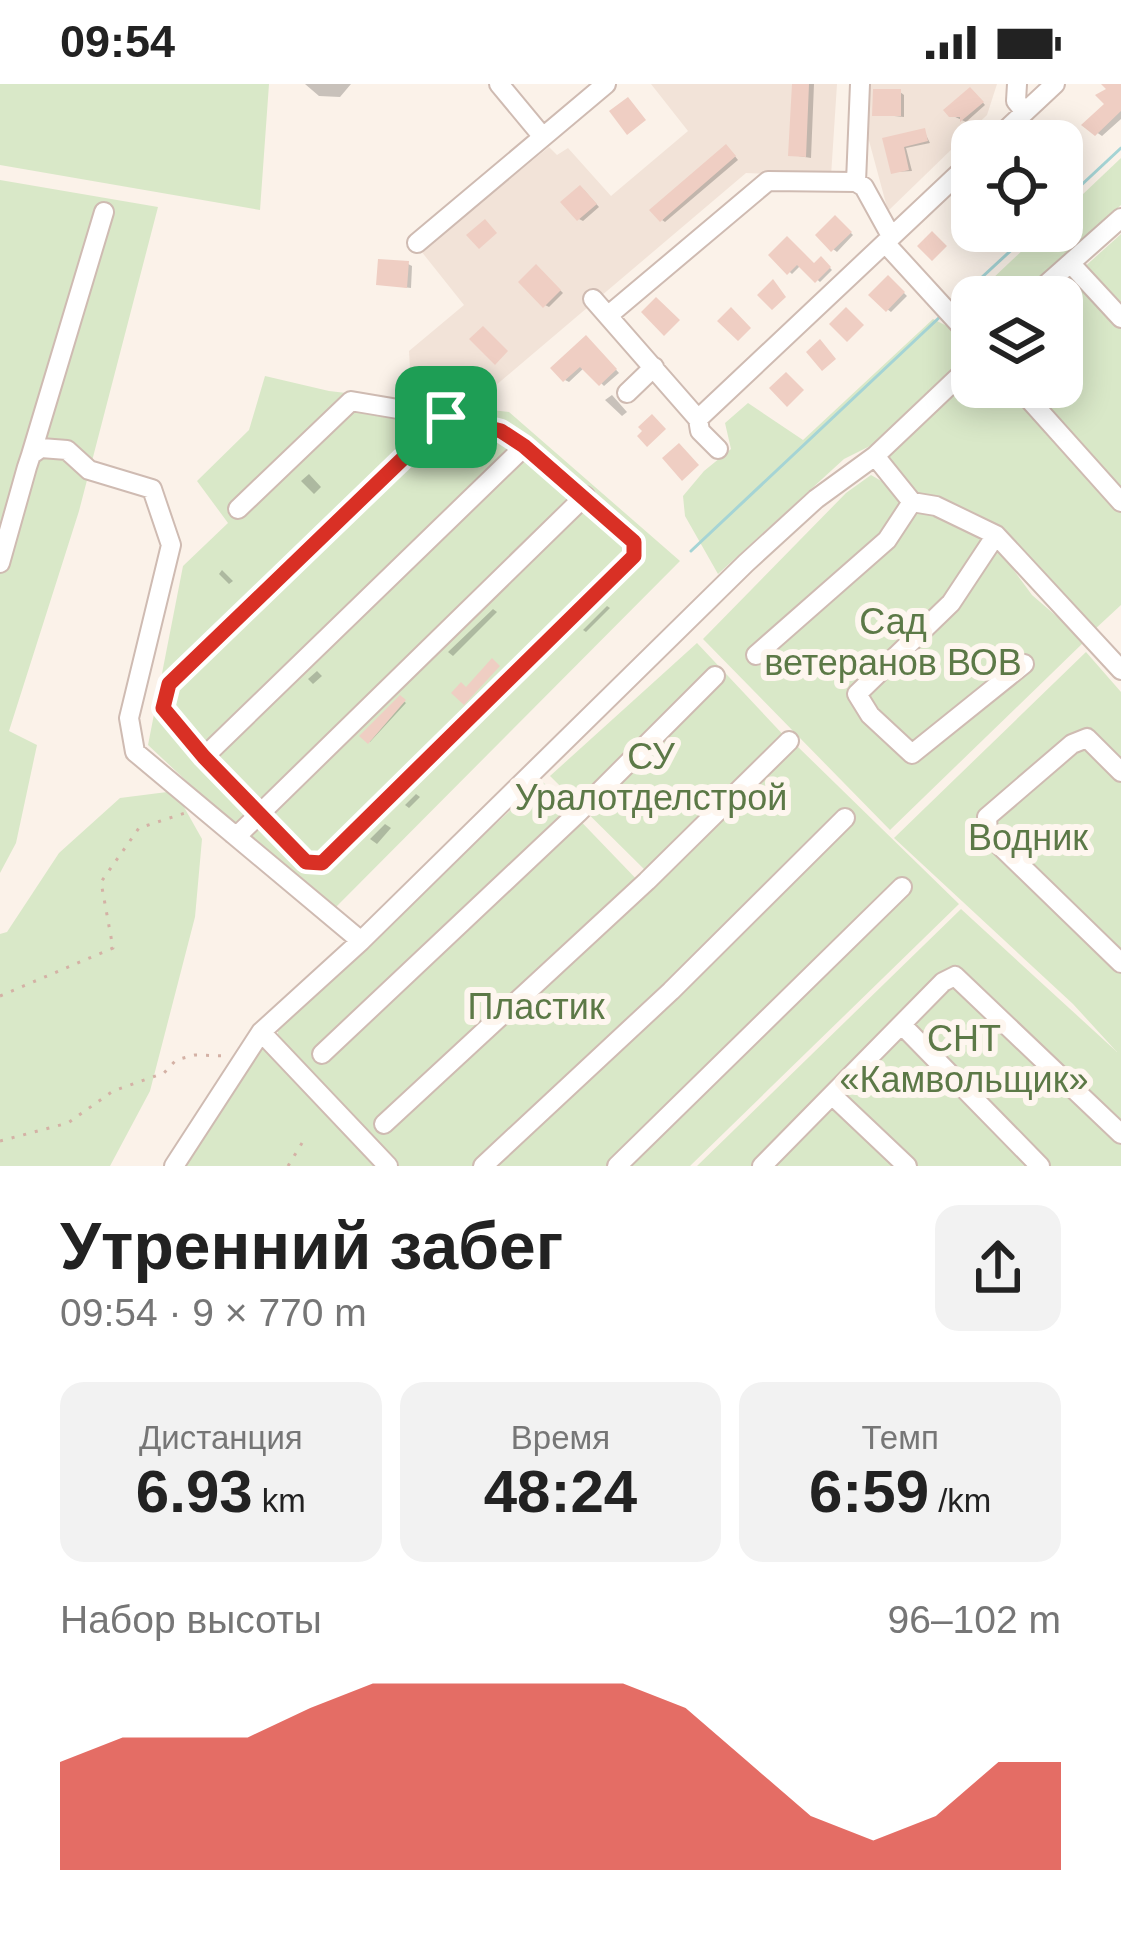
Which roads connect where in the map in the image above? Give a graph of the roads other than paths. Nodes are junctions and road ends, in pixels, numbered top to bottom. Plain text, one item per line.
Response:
1 (500, 84) edge
2 (606, 84) edge
3 (860, 84) edge
4 (1018, 84) edge
5 (1055, 84) edge
6 (1025, 112) junction
7 (1016, 120) edge
8 (543, 137) junction
9 (951, 181) edge
10 (856, 182) junction
11 (104, 212) dead end
12 (1121, 218) edge
13 (888, 240) junction
14 (417, 243) dead end
15 (1072, 265) junction
16 (1058, 276) edge
17 (593, 299) dead end
18 (610, 314) junction
19 (951, 314) edge
20 (1121, 318) edge
21 (654, 367) junction
22 (951, 384) edge
23 (627, 393) dead end
24 (1037, 408) edge
25 (446, 417) junction
26 (698, 419) junction
27 (524, 446) junction
28 (718, 449) dead end
29 (32, 455) junction
30 (875, 456) junction
31 (585, 496) junction
32 (912, 502) junction
33 (1121, 502) edge
34 (238, 509) dead end
35 (996, 535) junction
36 (2, 551) edge
37 (756, 655) dead end
38 (1024, 664) dead end
39 (1121, 670) edge
40 (715, 676) dead end
41 (789, 741) dead end
42 (204, 757) junction
43 (1121, 772) edge
44 (260, 814) junction
45 (845, 818) dead end
46 (237, 833) junction
47 (902, 887) dead end
48 (361, 941) junction
49 (1121, 963) edge
50 (902, 1025) junction
51 (261, 1032) junction
52 (322, 1054) dead end
53 (833, 1096) junction
54 (384, 1124) dead end
55 (1121, 1134) edge
56 (770, 1163) edge
57 (174, 1166) edge
58 (388, 1166) edge
59 (483, 1166) edge
60 (617, 1166) edge
61 (907, 1166) edge
62 (1040, 1166) edge

1 - 8 street
2 - 8 street
3 - 10 street
4 - 6 street
5 - 6 street
6 - 7 street
8 - 14 street
9 - 13 street
10 - 13 street
10 - 18 street
11 - 29 street
12 - 15 street
13 - 19 street
13 - 26 street
15 - 16 street
15 - 20 street
17 - 18 street
18 - 21 street
21 - 23 street
21 - 26 street
22 - 30 street
24 - 33 street
25 - 27 street
25 - 34 street
25 - 42 street
26 - 28 street
27 - 31 street
27 - 42 street
29 - 36 street
29 - 46 street
30 - 32 street
30 - 48 street
31 - 44 street
31 - 44 street
32 - 35 street
32 - 37 street
35 - 38 street
35 - 39 street
40 - 52 street
41 - 54 street
42 - 44 street
43 - 49 street
44 - 46 street
45 - 59 street
46 - 48 street
47 - 60 street
48 - 51 street
50 - 53 street
50 - 55 street
50 - 62 street
51 - 57 street
51 - 58 street
53 - 56 street
53 - 61 street

